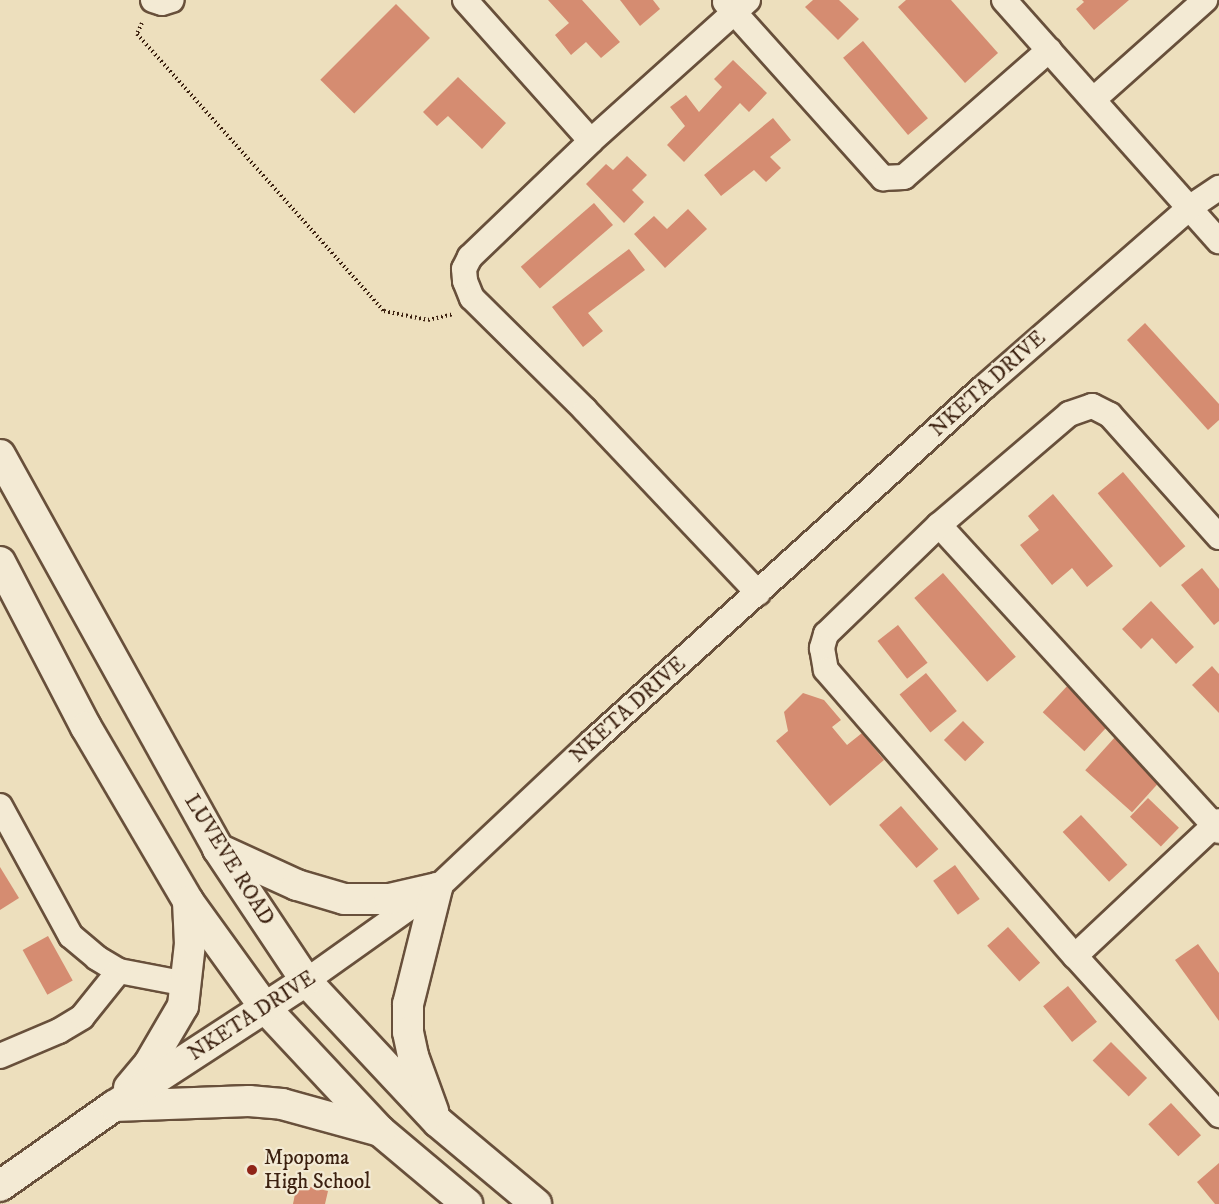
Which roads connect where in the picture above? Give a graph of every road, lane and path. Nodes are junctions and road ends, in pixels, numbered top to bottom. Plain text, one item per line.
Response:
1 (153, 0) edge
2 (172, 0) edge
3 (465, 0) edge
4 (1004, 0) edge
5 (1205, 0) edge
6 (736, 4) edge
7 (1049, 50) junction
8 (1094, 99) junction
9 (591, 141) junction
10 (1219, 188) edge
11 (1189, 208) junction
12 (1219, 242) edge
13 (480, 306) junction
14 (0, 455) edge
15 (939, 525) junction
16 (1219, 537) edge
17 (0, 562) edge
18 (758, 593) junction
19 (0, 806) edge
20 (1217, 826) edge
21 (218, 849) junction
22 (437, 888) junction
23 (188, 902) junction
24 (1075, 956) junction
25 (119, 971) junction
26 (306, 981) junction
27 (187, 984) junction
28 (266, 1009) junction
29 (0, 1056) edge
30 (114, 1106) junction
31 (1219, 1115) edge
32 (438, 1122) junction
33 (380, 1131) junction
34 (0, 1186) edge
35 (465, 1204) edge
36 (536, 1204) edge

1 - 2 street
1 - 13 path
3 - 9 street
4 - 7 street
5 - 8 street
6 - 7 street
6 - 9 street
7 - 8 street
8 - 11 street
9 - 13 street
10 - 11 street, NKETA DRIVE
11 - 12 street
11 - 18 street, NKETA DRIVE
13 - 18 street
14 - 21 street, LUVEVE ROAD
15 - 16 street
15 - 20 street
15 - 24 street
17 - 23 street
18 - 22 street, NKETA DRIVE
19 - 25 street
20 - 24 street
21 - 22 street
21 - 26 street, LUVEVE ROAD
22 - 26 street, NKETA DRIVE
22 - 32 street
23 - 27 street
23 - 28 street
24 - 31 street
25 - 27 street
25 - 29 street
26 - 28 street, NKETA DRIVE
26 - 32 street, LUVEVE ROAD
27 - 30 street
28 - 30 street, NKETA DRIVE
28 - 33 street
30 - 33 street
30 - 34 street, NKETA DRIVE
32 - 36 street, LUVEVE ROAD
33 - 35 street

